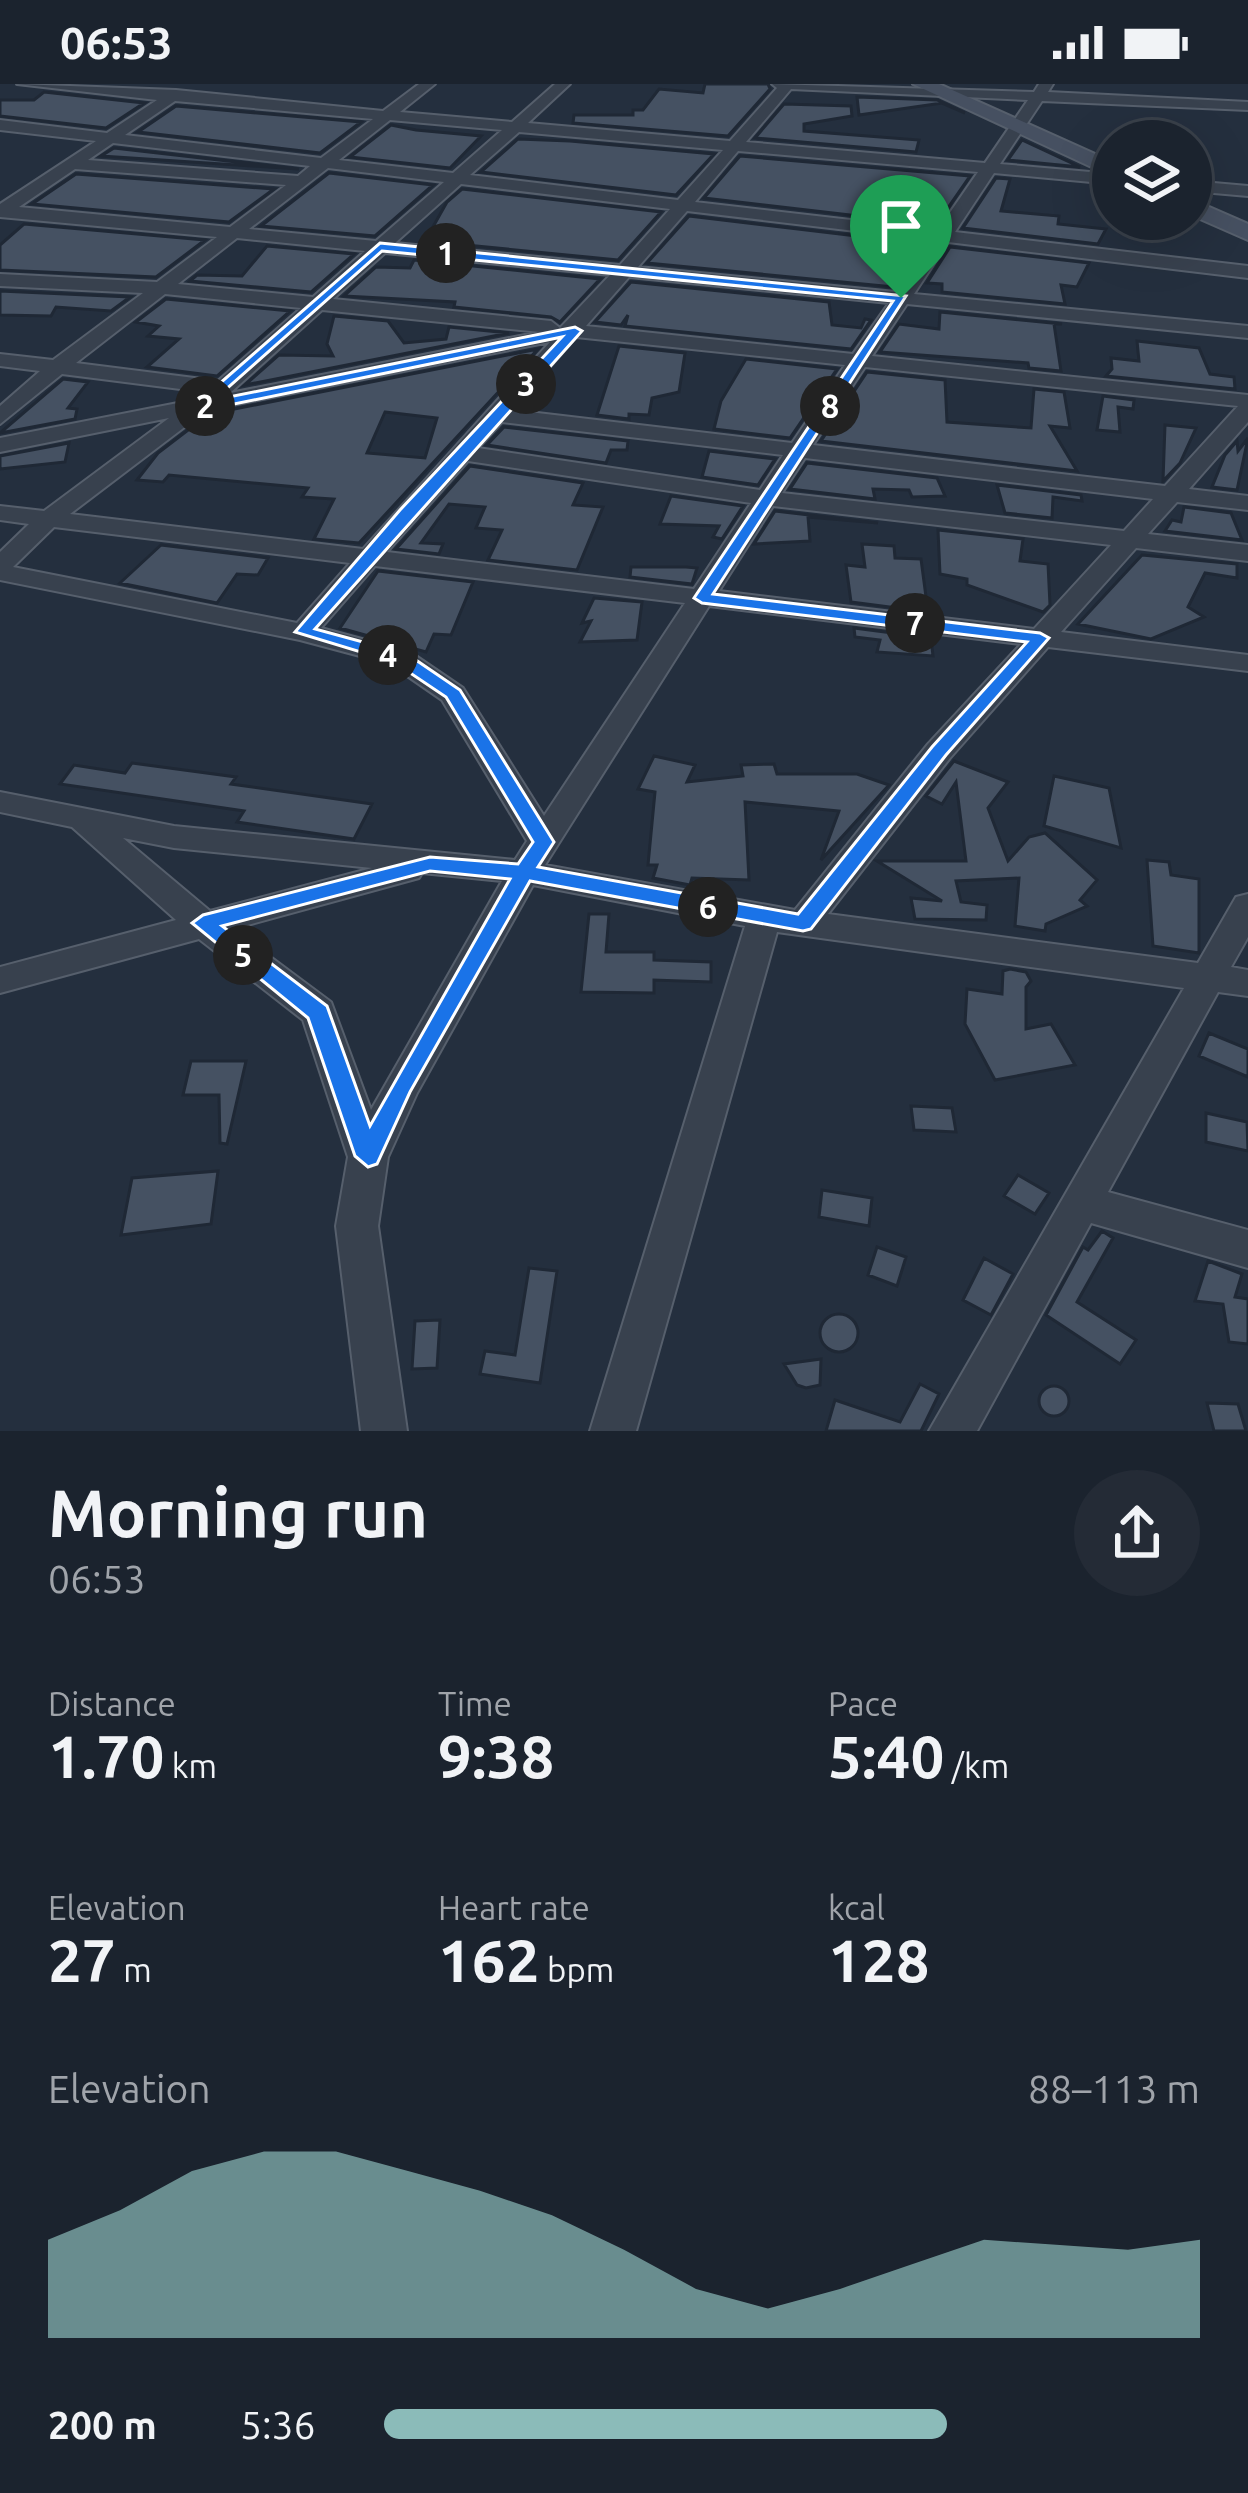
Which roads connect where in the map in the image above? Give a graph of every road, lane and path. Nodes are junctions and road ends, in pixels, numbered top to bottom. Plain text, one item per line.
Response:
1 (24, 84) edge
2 (191, 84) edge
3 (428, 84) edge
4 (563, 84) edge
5 (785, 84) edge
6 (930, 87) edge
7 (1042, 89) edge
8 (170, 98) junction
9 (1248, 106) edge
10 (385, 116) junction
11 (0, 125) edge
12 (1017, 126) junction
13 (515, 127) junction
14 (110, 139) junction
15 (734, 148) junction
16 (322, 162) junction
17 (71, 164) junction
18 (1092, 164) edge
19 (988, 168) junction
20 (1092, 174) edge
21 (459, 180) junction
22 (300, 181) junction
23 (1212, 188) edge
24 (1248, 191) edge
25 (683, 207) junction
26 (1, 211) edge
27 (1212, 216) edge
28 (238, 233) junction
29 (1248, 233) edge
30 (942, 236) junction
31 (380, 247) junction
32 (626, 271) junction
33 (1248, 272) edge
34 (0, 280) edge
35 (163, 288) junction
36 (901, 298) junction
37 (310, 306) junction
38 (575, 331) junction
39 (1248, 332) edge
40 (860, 359) junction
41 (0, 360) edge
42 (58, 367) junction
43 (223, 388) junction
44 (1248, 405) edge
45 (190, 409) junction
46 (497, 415) junction
47 (0, 417) edge
48 (0, 445) edge
49 (801, 451) junction
50 (463, 453) junction
51 (1174, 495) junction
52 (766, 498) junction
53 (1248, 503) edge
54 (0, 513) edge
55 (46, 520) junction
56 (1133, 539) junction
57 (1248, 553) edge
58 (368, 558) junction
59 (0, 569) edge
60 (702, 598) junction
61 (303, 632) junction
62 (1040, 638) junction
63 (1248, 663) edge
64 (0, 802) edge
65 (80, 817) junction
66 (534, 857) junction
67 (430, 864) junction
68 (1248, 906) edge
69 (784, 920) junction
70 (203, 923) junction
71 (0, 980) edge
72 (1228, 981) edge
73 (368, 1156) junction
74 (1081, 1202) junction
75 (1248, 1249) edge
76 (384, 1431) edge
77 (613, 1431) edge
78 (952, 1431) edge

1 - 8 street
2 - 8 street
3 - 10 street
4 - 13 street
5 - 6 street
5 - 15 street
6 - 7 street
6 - 12 main road
7 - 9 street
7 - 12 street
8 - 10 street
8 - 14 street
10 - 13 street
10 - 16 street
11 - 14 street
12 - 18 main road
12 - 19 street
13 - 15 street
13 - 21 street
14 - 16 street
14 - 17 street
15 - 19 street
15 - 25 street
16 - 21 street
16 - 22 street
17 - 22 street
17 - 26 street
19 - 20 street
19 - 30 street
21 - 25 street
21 - 31 street
22 - 28 street
23 - 24 street
25 - 30 street
25 - 32 street
26 - 28 street
27 - 29 main road
28 - 31 street
28 - 35 street
30 - 33 street
30 - 36 street
31 - 32 street
31 - 37 street
32 - 36 street
32 - 38 street
34 - 35 street
35 - 37 street
35 - 42 street
36 - 39 street
36 - 40 street
37 - 38 street
37 - 43 street
38 - 40 street
38 - 45 street
38 - 46 street
40 - 44 street
40 - 49 street
41 - 42 street
42 - 43 street
42 - 47 street
43 - 45 street
44 - 51 street
45 - 48 street
45 - 55 street
46 - 49 street
46 - 50 street
49 - 51 street
49 - 52 street
50 - 52 street
50 - 58 street
51 - 53 street
51 - 56 street
52 - 56 street
52 - 60 street
54 - 55 street
55 - 58 street
55 - 59 street
56 - 57 street
56 - 62 street
58 - 60 street
58 - 61 street
59 - 61 street
60 - 62 street
60 - 66 street
61 - 66 street
62 - 63 street
62 - 69 street
64 - 65 street
65 - 67 street
65 - 70 street
66 - 67 street
66 - 69 street
66 - 73 street
67 - 70 street
68 - 72 street
69 - 72 street
69 - 77 street
70 - 71 street
70 - 73 street
72 - 74 street
73 - 76 street
74 - 75 street
74 - 78 street

